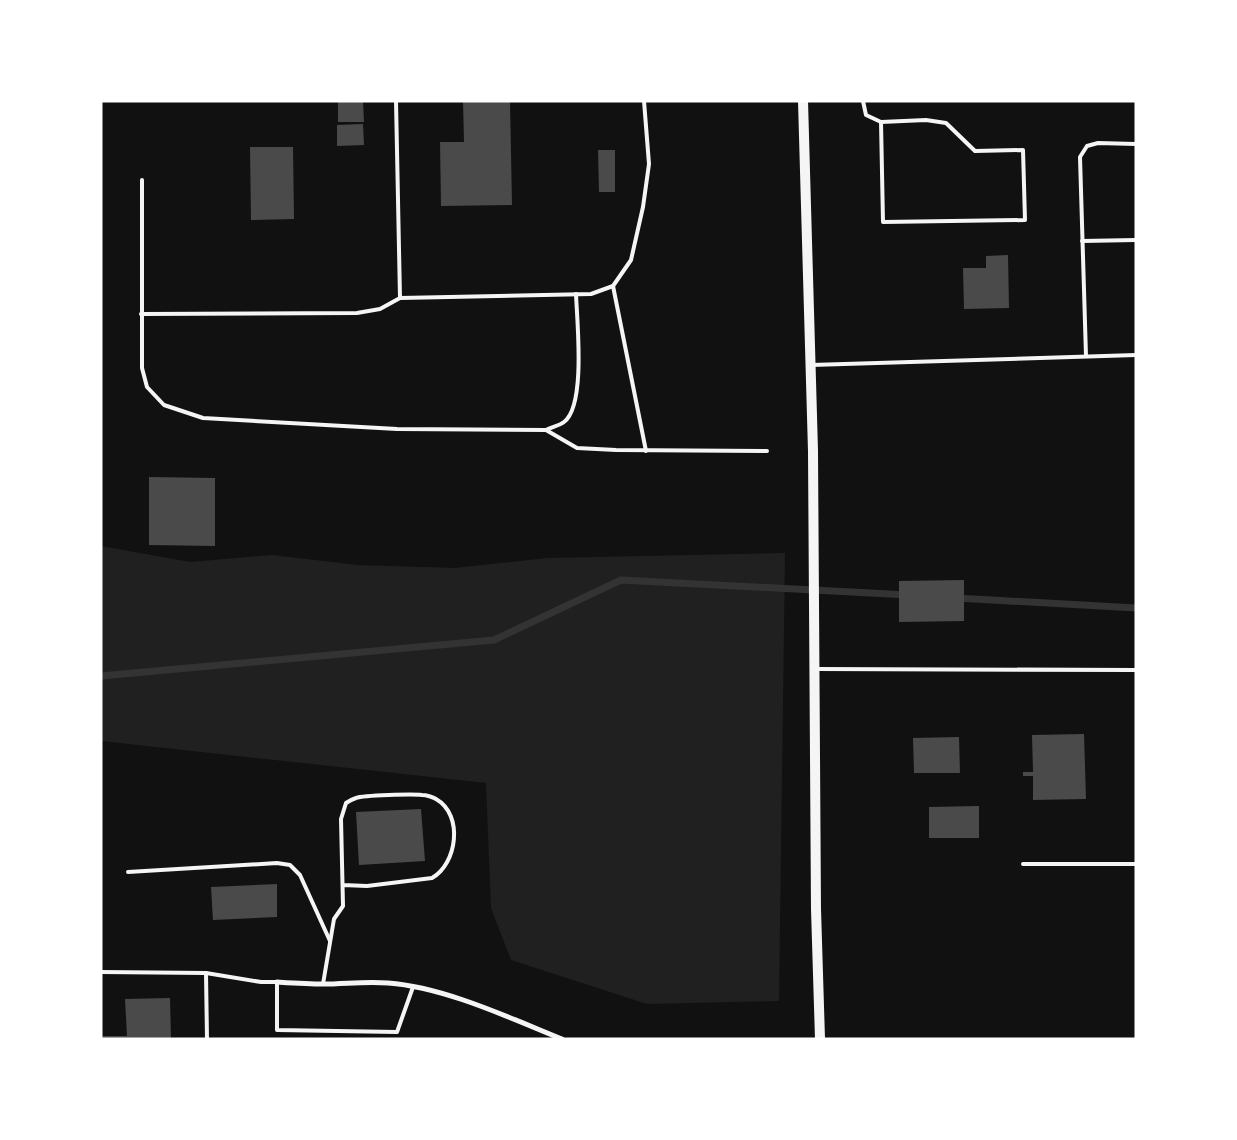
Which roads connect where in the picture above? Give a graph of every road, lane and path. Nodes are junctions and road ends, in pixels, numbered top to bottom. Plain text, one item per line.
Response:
1 (396, 101) edge
2 (644, 101) edge
3 (803, 101) edge
4 (863, 101) edge
5 (881, 122) junction
6 (1136, 144) edge
7 (142, 180) dead end
8 (1136, 240) edge
9 (1082, 241) junction
10 (613, 286) junction
11 (576, 294) junction
12 (400, 298) junction
13 (141, 314) junction
14 (1136, 354) edge
15 (1086, 356) junction
16 (811, 365) junction
17 (546, 430) junction
18 (646, 451) junction
19 (767, 451) dead end
20 (813, 669) junction
21 (1136, 670) edge
22 (1024, 864) dead end
23 (1136, 864) edge
24 (128, 872) dead end
25 (343, 885) junction
26 (330, 941) junction
27 (101, 972) edge
28 (206, 973) junction
29 (277, 982) junction
30 (323, 984) junction
31 (413, 987) junction
32 (207, 1039) edge
33 (562, 1039) edge
34 (820, 1039) edge

1 - 12 lane
2 - 10 lane
3 - 16 main road
4 - 5 lane
5 - 5 lane
6 - 9 lane
7 - 13 lane
8 - 9 lane
9 - 15 lane
10 - 11 lane
10 - 18 lane
11 - 12 lane
11 - 17 lane
12 - 13 lane
13 - 17 lane
14 - 15 lane
15 - 16 lane
16 - 20 main road
17 - 18 lane
18 - 19 lane
20 - 21 lane
20 - 34 main road
22 - 23 lane
24 - 26 lane
25 - 25 lane
25 - 26 lane
26 - 30 lane
27 - 28 lane
28 - 29 lane
28 - 32 lane
29 - 30 street
29 - 31 lane
30 - 31 street
31 - 33 street

